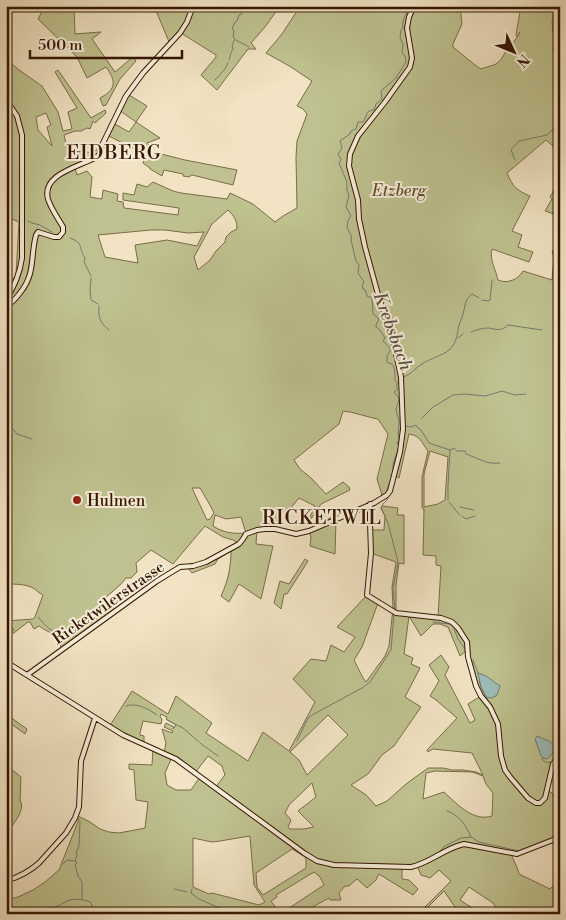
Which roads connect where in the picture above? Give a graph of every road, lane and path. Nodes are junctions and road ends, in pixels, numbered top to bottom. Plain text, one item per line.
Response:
1 (193, 6) edge
2 (414, 6) edge
3 (6, 100) edge
4 (6, 300) edge
5 (6, 304) edge
6 (370, 504) junction
7 (6, 662) edge
8 (27, 675) junction
9 (95, 718) junction
10 (560, 756) edge
11 (560, 835) edge
12 (6, 881) edge

1 - 5 street
2 - 6 street, Ricketwilerstrasse
3 - 4 street
6 - 8 street, Ricketwilerstrasse
6 - 10 street
7 - 8 street
8 - 9 street
9 - 11 street
9 - 12 street

